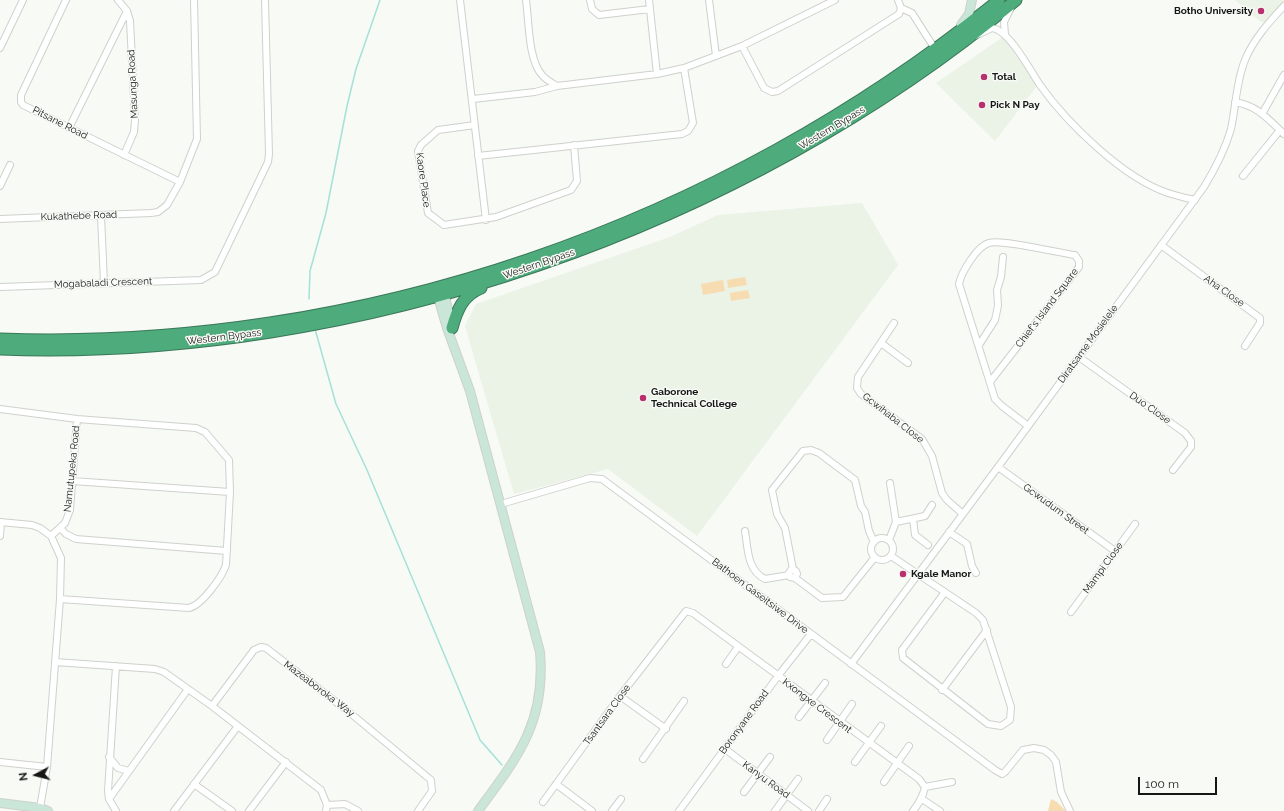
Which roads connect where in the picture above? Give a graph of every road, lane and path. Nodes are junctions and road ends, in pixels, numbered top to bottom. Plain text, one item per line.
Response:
1 (24, 0) edge
2 (66, 0) edge
3 (118, 0) edge
4 (194, 0) edge
5 (265, 0) edge
6 (460, 0) edge
7 (526, 0) edge
8 (590, 0) edge
9 (649, 0) edge
10 (710, 0) edge
11 (835, 0) edge
12 (898, 0) edge
13 (972, 0) edge
14 (1016, 0) edge
15 (1019, 0) edge
16 (992, 2) edge
17 (1284, 6) edge
18 (901, 8) junction
19 (650, 9) junction
20 (127, 11) junction
21 (1005, 34) junction
22 (956, 41) junction
23 (742, 46) junction
24 (0, 48) edge
25 (935, 49) junction
26 (716, 56) junction
27 (684, 68) junction
28 (657, 74) junction
29 (1284, 75) edge
30 (557, 86) junction
31 (473, 99) junction
32 (1235, 102) junction
33 (1262, 114) junction
34 (475, 125) junction
35 (69, 128) junction
36 (1282, 132) edge
37 (574, 145) junction
38 (124, 155) junction
39 (478, 156) junction
40 (10, 165) dead end
41 (1243, 176) dead end
42 (180, 182) junction
43 (0, 186) edge
44 (1195, 200) junction
45 (101, 216) junction
46 (0, 219) edge
47 (486, 220) junction
48 (1161, 245) junction
49 (1002, 257) dead end
50 (524, 270) junction
51 (104, 284) junction
52 (0, 287) edge
53 (440, 291) junction
54 (894, 323) dead end
55 (452, 328) junction
56 (0, 339) edge
57 (454, 342) junction
58 (882, 343) junction
59 (979, 345) junction
60 (1244, 346) dead end
61 (0, 349) edge
62 (1079, 357) junction
63 (908, 363) dead end
64 (990, 382) junction
65 (0, 409) edge
66 (77, 420) junction
67 (1028, 426) junction
68 (998, 467) junction
69 (1173, 470) dead end
70 (72, 481) junction
71 (890, 483) dead end
72 (230, 492) junction
73 (501, 504) junction
74 (932, 505) dead end
75 (963, 514) junction
76 (913, 518) junction
77 (0, 522) edge
78 (896, 522) junction
79 (1135, 524) dead end
80 (60, 528) junction
81 (745, 531) dead end
82 (949, 532) junction
83 (0, 536) edge
84 (51, 536) junction
85 (889, 540) junction
86 (874, 542) junction
87 (928, 545) dead end
88 (227, 551) junction
89 (1115, 551) junction
90 (891, 556) junction
91 (875, 557) junction
92 (793, 569) junction
93 (976, 573) dead end
94 (918, 574) junction
95 (789, 575) junction
96 (795, 578) junction
97 (945, 592) junction
98 (60, 599) junction
99 (686, 611) joint
100 (1071, 612) dead end
101 (987, 630) junction
102 (811, 634) junction
103 (738, 647) junction
104 (55, 662) junction
105 (726, 664) dead end
106 (851, 664) junction
107 (116, 666) junction
108 (778, 676) junction
109 (825, 683) dead end
110 (188, 689) junction
111 (942, 690) junction
112 (620, 696) junction
113 (684, 701) dead end
114 (811, 701) junction
115 (852, 704) dead end
116 (212, 706) junction
117 (799, 717) dead end
118 (839, 722) junction
119 (238, 726) junction
120 (882, 726) dead end
121 (666, 729) junction
122 (827, 740) dead end
123 (869, 744) junction
124 (910, 746) dead end
125 (725, 749) junction
126 (109, 757) junction
127 (770, 757) dead end
128 (644, 759) dead end
129 (0, 762) edge
130 (286, 762) junction
131 (855, 762) dead end
132 (897, 764) junction
133 (47, 767) junction
134 (129, 771) junction
135 (756, 774) junction
136 (798, 779) dead end
137 (884, 782) dead end
138 (952, 782) dead end
139 (194, 784) junction
140 (556, 784) junction
141 (925, 787) junction
142 (744, 792) dead end
143 (786, 795) junction
144 (108, 799) junction
145 (621, 799) dead end
146 (922, 799) junction
147 (827, 800) dead end
148 (543, 802) dead end
149 (0, 803) edge
150 (327, 808) edge
151 (44, 809) edge
152 (116, 811) edge
153 (174, 811) edge
154 (232, 811) edge
155 (249, 811) edge
156 (358, 811) edge
157 (418, 811) edge
158 (478, 811) edge
159 (592, 811) edge
160 (612, 811) edge
161 (679, 811) edge
162 (775, 811) edge
163 (808, 811) edge
164 (819, 811) edge
165 (913, 811) edge
166 (940, 811) edge
167 (1070, 811) edge

1 - 24 street
2 - 35 street, Pitsane Road
3 - 20 street
4 - 42 street
5 - 51 street, Mogabaladi Crescent
6 - 31 street
7 - 30 street
8 - 19 street
9 - 19 street
10 - 26 street
11 - 23 street
12 - 18 street
13 - 22 street
14 - 22 highway, Western Bypass
15 - 21 street
16 - 22 highway, Western Bypass
17 - 32 street, Diratsame Mosielele
18 - 23 street
18 - 25 street
19 - 28 street
20 - 35 street
20 - 38 street, Masunga Road
21 - 22 street
21 - 44 street
22 - 25 highway, Western Bypass
22 - 50 highway, Western Bypass
23 - 26 street
25 - 53 highway, Western Bypass
26 - 27 street
27 - 28 street
27 - 37 street
28 - 30 street
29 - 33 street
30 - 31 street
31 - 34 street
32 - 33 street
32 - 44 street, Diratsame Mosielele
33 - 36 street
34 - 39 street
34 - 47 street, Kaore Place
35 - 38 street, Pitsane Road
36 - 41 street
37 - 39 street
37 - 47 street
38 - 42 street, Pitsane Road
39 - 47 street
40 - 43 street
42 - 45 street, Kukathebe Road
44 - 48 street, Diratsame Mosielele
45 - 46 street, Kukathebe Road
45 - 51 street
48 - 60 street, Aha Close
48 - 62 street, Diratsame Mosielele
49 - 59 street
50 - 53 highway, Western Bypass
50 - 55 highway
51 - 52 street, Mogabaladi Crescent
53 - 55 street
53 - 56 highway, Western Bypass
53 - 57 street
53 - 61 highway, Western Bypass
54 - 58 street, Gcwihaba Close
55 - 57 street
57 - 73 street
58 - 63 street
58 - 75 street, Gcwihaba Close
59 - 64 street, Chief's Island Square
59 - 64 street, Chief's Island Square
62 - 67 street, Diratsame Mosielele
62 - 69 street, Duo Close
64 - 67 street, Chief's Island Square
65 - 66 street
66 - 70 street, Namutupeka Road
66 - 72 street
67 - 68 street, Diratsame Mosielele
68 - 75 street, Diratsame Mosielele
68 - 89 street, Gcwudum Street
70 - 72 street
70 - 80 street, Namutupeka Road
71 - 78 street
72 - 88 street
73 - 102 street, Bathoen Gaseitsiwe Drive
73 - 158 street
74 - 76 street
75 - 82 street, Diratsame Mosielele
76 - 78 street
76 - 87 street
77 - 83 street
77 - 84 street
78 - 85 street
79 - 89 street, Mampi Close
80 - 84 street, Namutupeka Road
80 - 88 street
81 - 95 street
82 - 93 street
82 - 94 street, Diratsame Mosielele
84 - 98 street
85 - 86 street
85 - 90 street
86 - 91 street
86 - 92 street
88 - 98 street
89 - 100 street, Mampi Close
90 - 91 street
90 - 94 street
91 - 96 street
92 - 95 street
92 - 96 street
94 - 97 street
94 - 106 street, Diratsame Mosielele
95 - 96 street
97 - 101 street
97 - 111 street
98 - 104 street
99 - 103 street, Kxongxe Crescent
99 - 112 street, Tsantsara Close
101 - 111 street
101 - 111 street
102 - 106 street, Bathoen Gaseitsiwe Drive
102 - 108 street, Boronyane Road
103 - 105 street
103 - 108 street, Kxongxe Crescent
104 - 107 street
104 - 133 street
106 - 167 street, Bathoen Gaseitsiwe Drive
107 - 110 street
107 - 126 street
108 - 114 street, Kxongxe Crescent
108 - 125 street, Boronyane Road
109 - 114 street
110 - 116 street
110 - 134 street
112 - 121 street
112 - 140 street, Tsantsara Close
113 - 121 street
114 - 117 street
114 - 118 street, Kxongxe Crescent
115 - 118 street
116 - 119 street
116 - 157 street, Mazeaboroka Way
118 - 122 street
118 - 123 street, Kxongxe Crescent
119 - 130 street
119 - 139 street
120 - 123 street
121 - 128 street
123 - 131 street
123 - 132 street, Kxongxe Crescent
124 - 132 street
125 - 135 street, Kanyu Road
125 - 161 street, Boronyane Road
126 - 134 street
126 - 144 street
127 - 135 street
129 - 133 street
130 - 150 street
130 - 155 street
132 - 137 street
132 - 141 street, Kxongxe Crescent
133 - 151 street
134 - 144 street
135 - 142 street
135 - 143 street, Kanyu Road
136 - 143 street
138 - 141 street
139 - 153 street
139 - 154 street
140 - 148 street, Tsantsara Close
140 - 159 street
141 - 146 street
143 - 162 street
143 - 163 street, Kanyu Road
144 - 152 street
145 - 160 street
146 - 165 street
146 - 166 street
147 - 164 street
149 - 151 street
150 - 156 street

